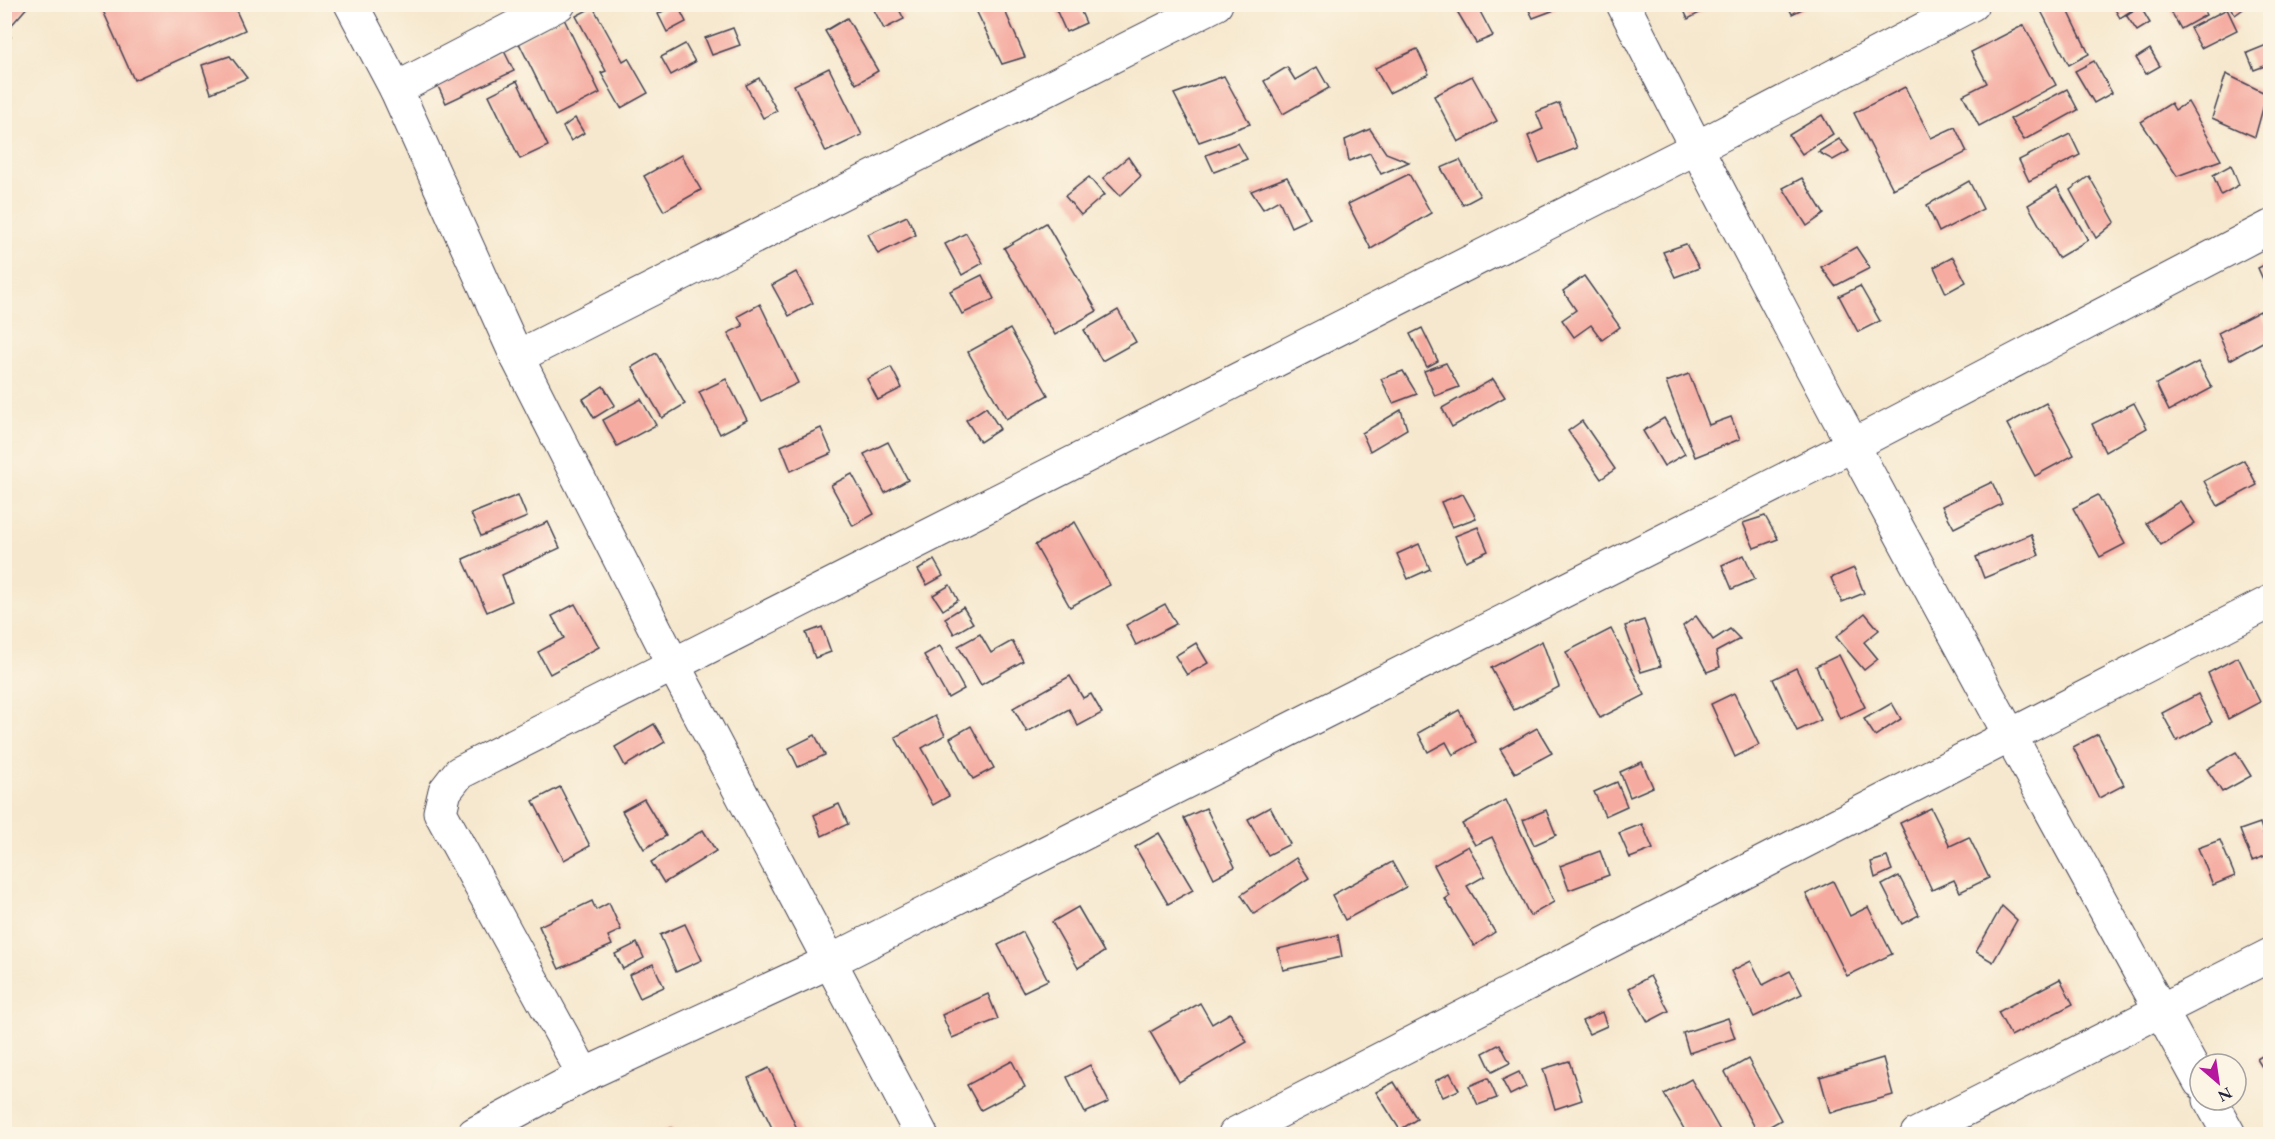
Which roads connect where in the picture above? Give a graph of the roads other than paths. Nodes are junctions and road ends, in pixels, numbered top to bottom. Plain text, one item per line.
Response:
1 (351, 4) edge
2 (559, 4) edge
3 (1216, 4) edge
4 (1623, 4) edge
5 (1972, 4) edge
6 (396, 89) junction
7 (1696, 148) junction
8 (2271, 226) edge
9 (517, 357) junction
10 (1853, 445) junction
11 (2271, 602) edge
12 (674, 666) junction
13 (2010, 738) junction
14 (2271, 956) edge
15 (829, 962) junction
16 (2161, 1011) junction
17 (2188, 1060) edge
18 (584, 1075) junction
19 (2217, 1112) edge
20 (474, 1134) edge
21 (921, 1134) edge
22 (1234, 1134) edge
23 (1917, 1134) edge
24 (2229, 1134) edge

1 - 6 street
2 - 6 street
3 - 9 street
4 - 7 street
5 - 7 street
6 - 9 street
7 - 10 street
7 - 12 street
8 - 10 street
9 - 12 street
10 - 13 street
10 - 15 street
11 - 13 street
12 - 15 street
12 - 18 street
13 - 16 street
13 - 22 street
14 - 16 street
15 - 18 street
15 - 21 street
16 - 17 street
16 - 23 street
18 - 20 street
19 - 24 street

